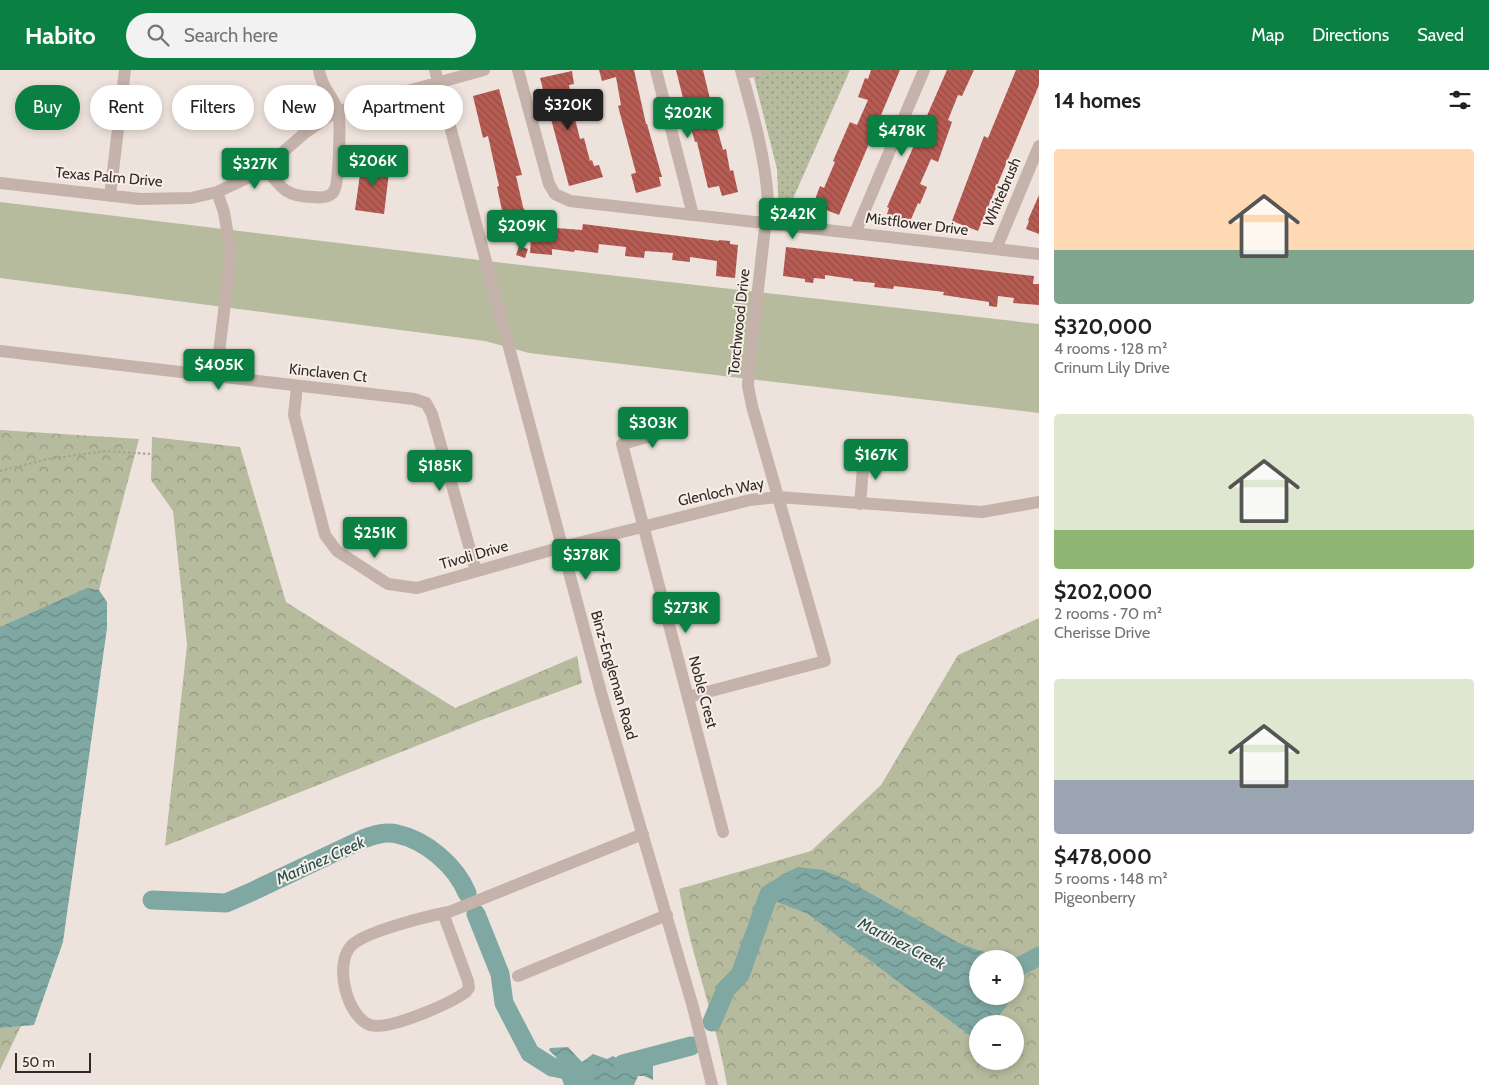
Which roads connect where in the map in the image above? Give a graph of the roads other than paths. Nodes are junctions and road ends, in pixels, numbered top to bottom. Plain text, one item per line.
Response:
1 (125, 70) edge
2 (320, 70) edge
3 (434, 70) edge
4 (484, 70) edge
5 (518, 70) edge
6 (656, 70) edge
7 (758, 70) edge
8 (924, 70) edge
9 (742, 72) edge
10 (438, 83) junction
11 (339, 112) junction
12 (1039, 146) edge
13 (265, 167) junction
14 (0, 183) edge
15 (217, 192) junction
16 (110, 196) junction
17 (693, 215) junction
18 (766, 223) junction
19 (855, 233) junction
20 (996, 250) junction
21 (1039, 254) edge
22 (0, 351) edge
23 (216, 377) junction
24 (297, 386) junction
25 (677, 429) dead end
26 (864, 456) dead end
27 (778, 497) junction
28 (1039, 502) edge
29 (860, 504) junction
30 (643, 526) junction
31 (562, 547) junction
32 (476, 571) junction
33 (688, 697) junction
34 (723, 832) dead end
35 (643, 834) junction
36 (443, 913) junction
37 (666, 915) junction
38 (518, 976) dead end
39 (712, 1085) edge

1 - 16 street
2 - 11 street
3 - 10 street, Binz-Engleman Road
4 - 10 street, Texas Palm Drive
5 - 17 street, Mistflower Drive
6 - 17 street
7 - 9 street
8 - 19 street
9 - 18 street, Torchwood Drive
10 - 11 street, Texas Palm Drive
10 - 31 street, Binz-Engleman Road
11 - 13 street, Texas Palm Drive
11 - 13 street
12 - 20 street, Whitebrush
13 - 15 street, Texas Palm Drive
14 - 16 street, Texas Palm Drive
15 - 16 street, Texas Palm Drive
15 - 23 street
17 - 18 street, Mistflower Drive
18 - 19 street, Mistflower Drive
18 - 27 street, Torchwood Drive
19 - 20 street, Mistflower Drive
20 - 21 street, Mistflower Drive
22 - 23 street, Kinclaven Ct
23 - 24 street, Kinclaven Ct
24 - 32 street, Kinclaven Ct
24 - 32 street, Tivoli Drive
25 - 30 street, Noble Crest
26 - 29 street
27 - 29 street, Glenloch Way
27 - 30 street, Glenloch Way
27 - 33 street, Torchwood Drive
28 - 29 street, Glenloch Way
30 - 31 street, Glenloch Way
30 - 33 street, Noble Crest
31 - 32 street, Tivoli Drive
31 - 35 street, Binz-Engleman Road
33 - 34 street, Noble Crest
35 - 36 street
35 - 37 street, Binz-Engleman Road
36 - 36 street
37 - 38 street
37 - 39 street, Binz-Engleman Road

